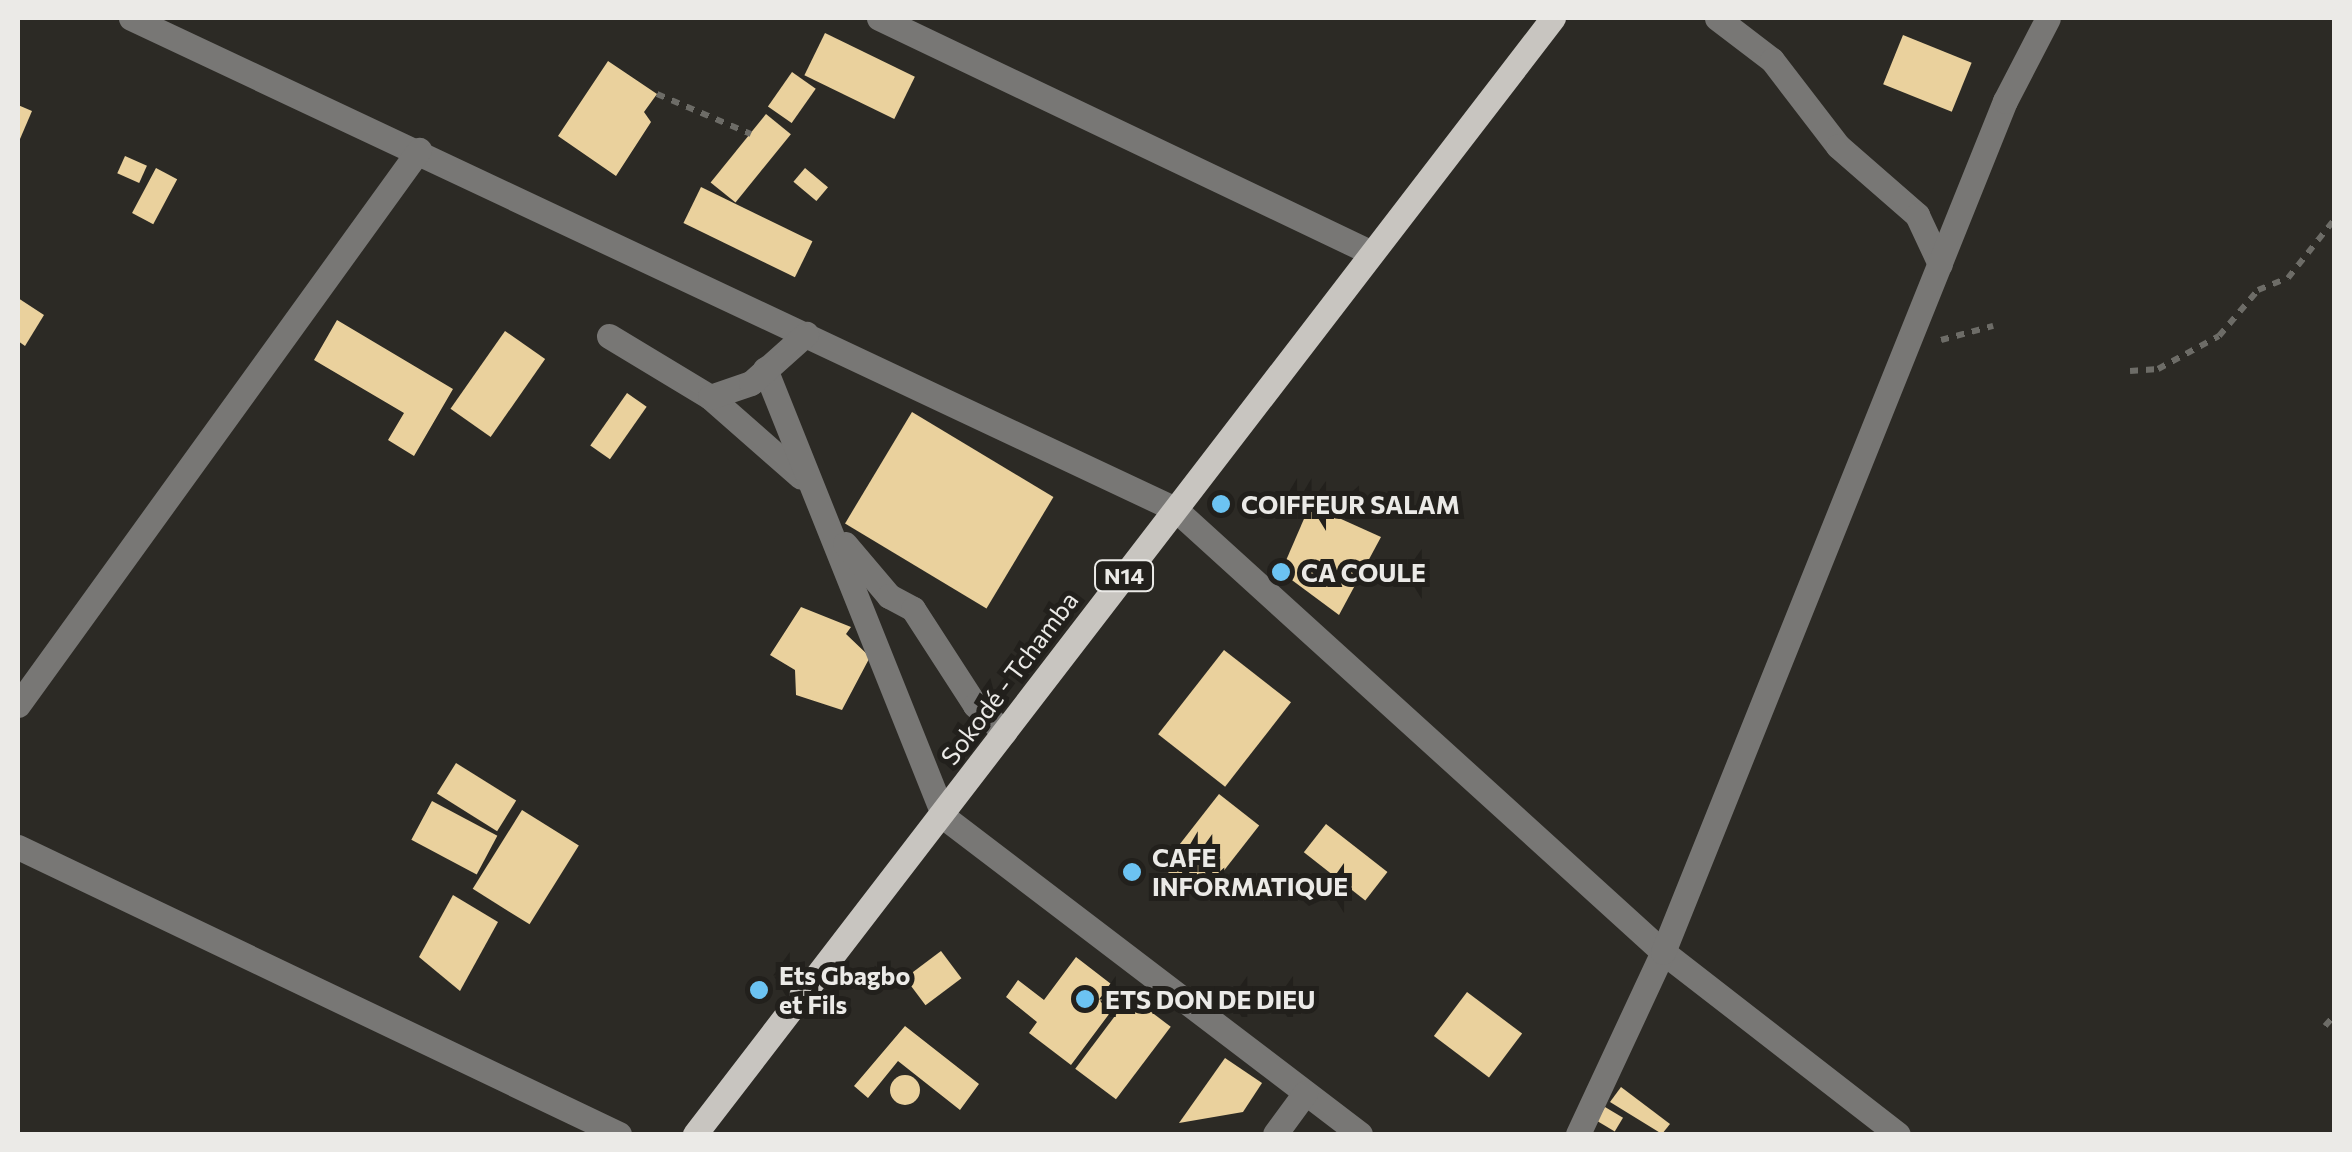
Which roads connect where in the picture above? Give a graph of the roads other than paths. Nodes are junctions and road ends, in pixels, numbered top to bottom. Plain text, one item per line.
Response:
1 (131, 18) edge
2 (879, 18) edge
3 (1553, 18) edge
4 (1717, 18) edge
5 (2048, 18) edge
6 (420, 150) junction
7 (1372, 253) junction
8 (1940, 264) junction
9 (806, 334) junction
10 (609, 336) dead end
11 (766, 369) junction
12 (710, 397) junction
13 (805, 481) junction
14 (1175, 508) junction
15 (18, 705) edge
16 (1004, 732) junction
17 (944, 817) junction
18 (18, 847) edge
19 (1663, 952) junction
20 (1305, 1093) junction
21 (620, 1134) edge
22 (695, 1134) edge
23 (1275, 1134) edge
24 (1360, 1134) edge
25 (1578, 1134) edge
26 (1898, 1134) edge

1 - 6 street
2 - 7 street
3 - 7 main road, Sokodé - Tchamba / N14
4 - 8 street
5 - 8 street
6 - 9 street
6 - 15 street
7 - 14 main road, Sokodé - Tchamba / N14
8 - 19 street
9 - 11 street
9 - 14 street
10 - 12 street
11 - 12 street
11 - 13 street
12 - 13 street
13 - 16 street
13 - 17 street
14 - 16 main road, Sokodé - Tchamba / N14
14 - 19 street
16 - 17 main road, Sokodé - Tchamba / N14
17 - 20 street
17 - 22 main road, Sokodé - Tchamba / N14
18 - 21 street
19 - 25 street
19 - 26 street
20 - 23 street
20 - 24 street

